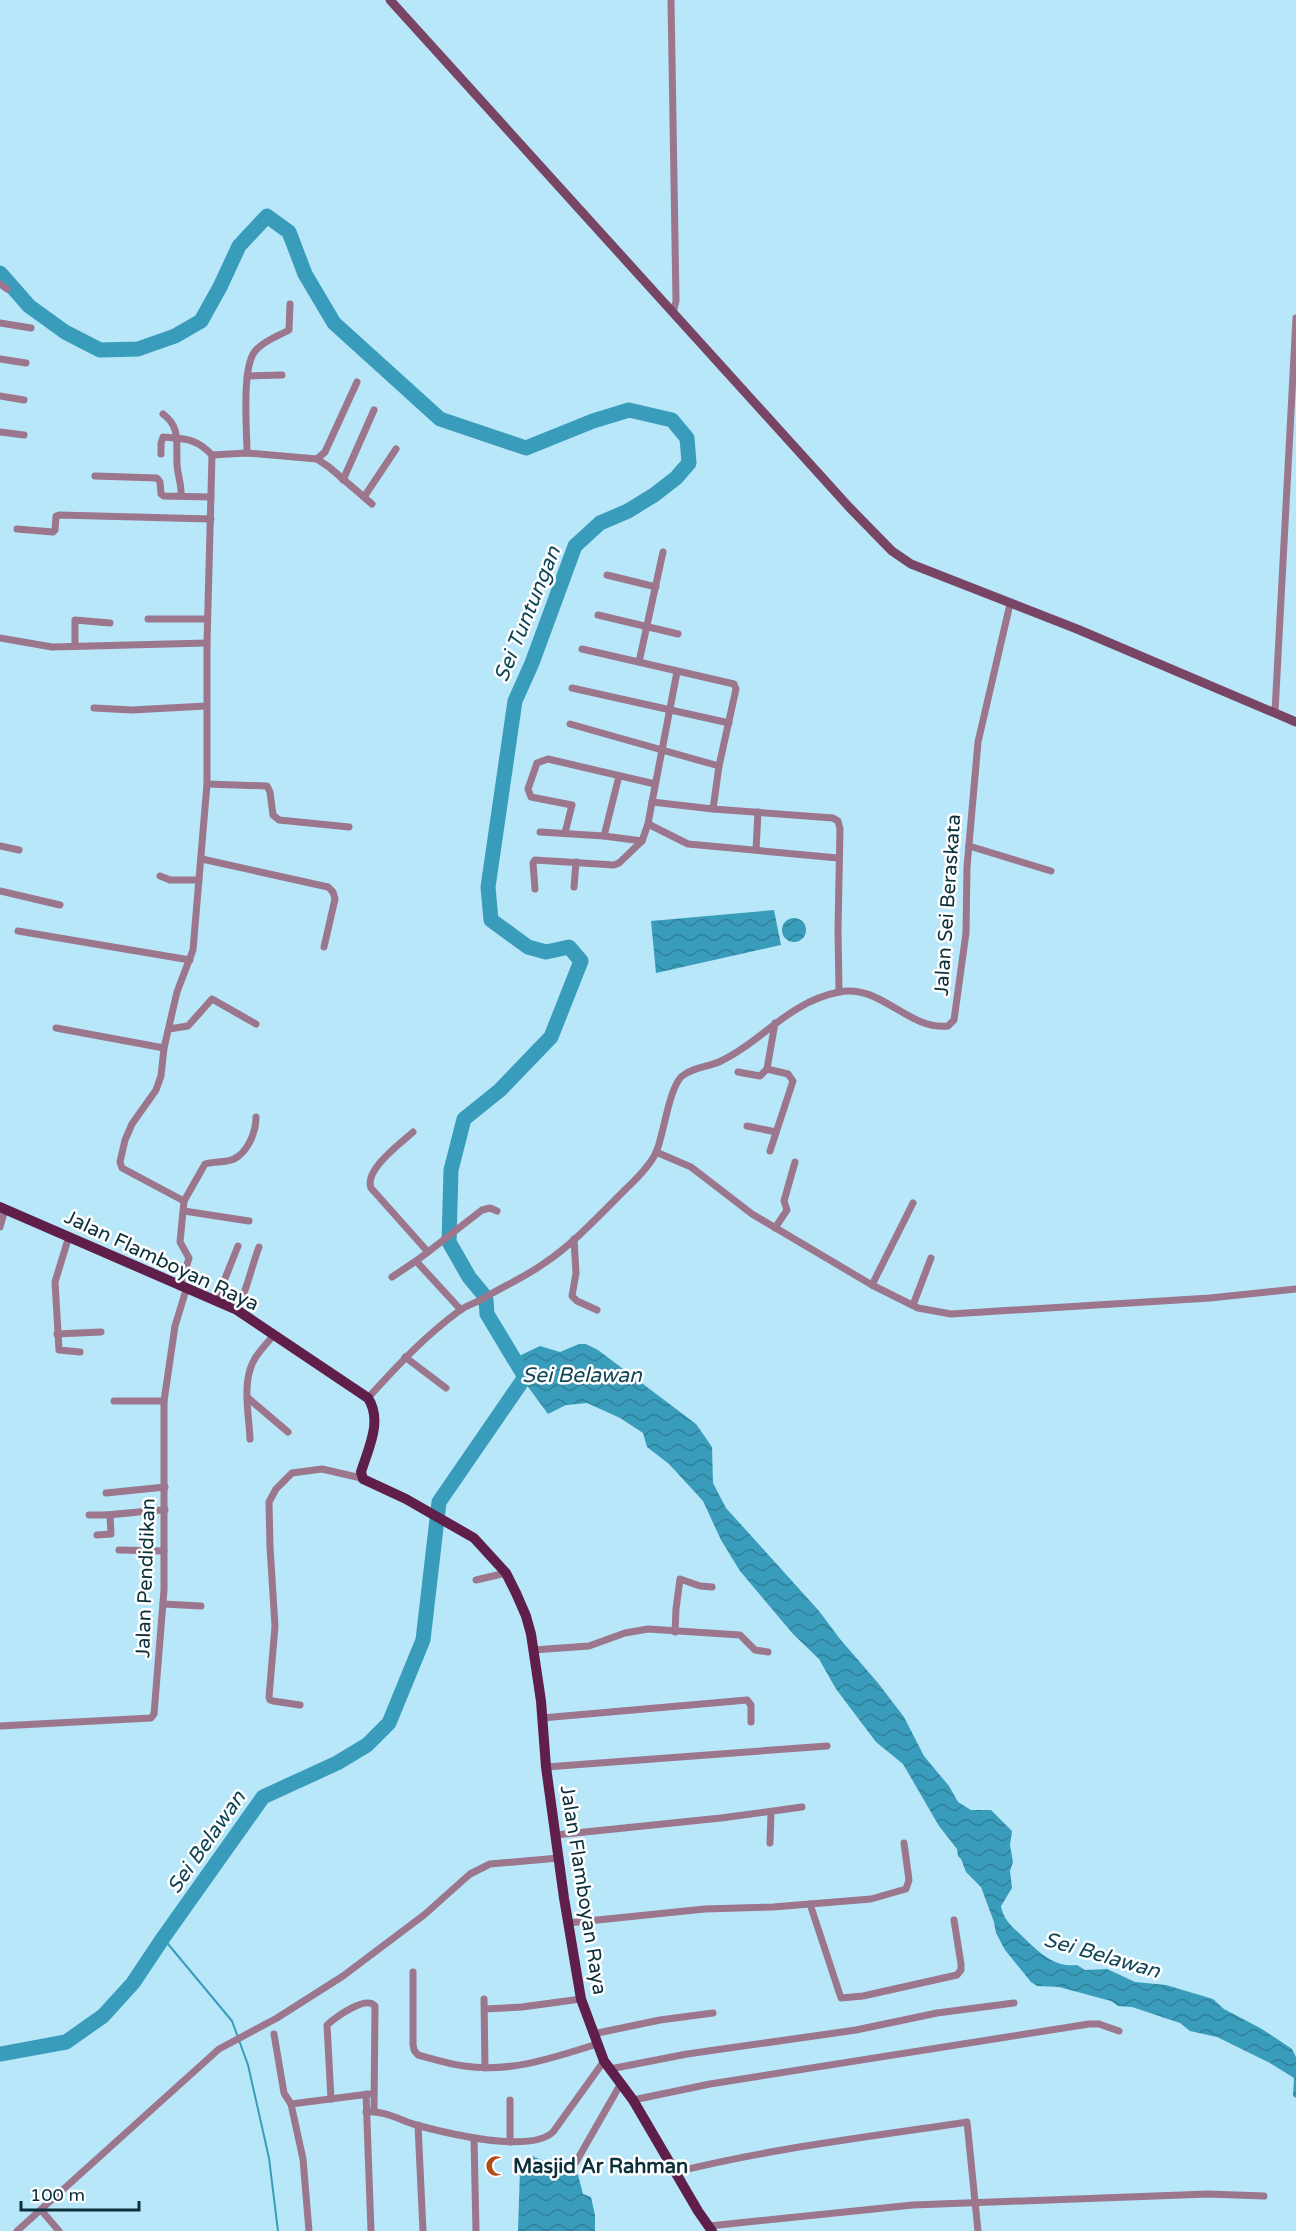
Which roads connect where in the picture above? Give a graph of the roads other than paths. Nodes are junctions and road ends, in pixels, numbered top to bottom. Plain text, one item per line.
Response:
1 (390, 0) edge
2 (671, 0) edge
3 (290, 304) dead end
4 (673, 313) junction
5 (1296, 318) edge
6 (0, 323) edge
7 (31, 328) dead end
8 (0, 359) edge
9 (26, 363) dead end
10 (282, 375) dead end
11 (247, 376) junction
12 (357, 382) dead end
13 (0, 396) edge
14 (24, 400) dead end
15 (374, 410) dead end
16 (163, 414) dead end
17 (0, 432) edge
18 (24, 435) dead end
19 (178, 439) junction
20 (396, 449) dead end
21 (247, 453) junction
22 (161, 454) dead end
23 (212, 455) junction
24 (317, 459) junction
25 (95, 476) dead end
26 (343, 480) junction
27 (181, 496) junction
28 (211, 497) junction
29 (363, 497) junction
30 (372, 504) dead end
31 (211, 519) junction
32 (17, 529) dead end
33 (663, 552) dead end
34 (607, 575) dead end
35 (657, 587) junction
36 (1010, 604) junction
37 (597, 615) dead end
38 (207, 619) junction
39 (148, 620) dead end
40 (110, 623) dead end
41 (648, 627) junction
42 (678, 634) dead end
43 (0, 639) edge
44 (207, 643) junction
45 (75, 646) junction
46 (582, 649) dead end
47 (639, 662) junction
48 (677, 672) junction
49 (572, 688) dead end
50 (206, 706) junction
51 (94, 708) dead end
52 (669, 710) junction
53 (1275, 712) junction
54 (1296, 722) edge
55 (729, 723) junction
56 (570, 724) dead end
57 (662, 748) junction
58 (719, 766) junction
59 (619, 776) junction
60 (207, 784) junction
61 (655, 784) junction
62 (652, 802) junction
63 (713, 809) junction
64 (758, 812) junction
65 (648, 824) junction
66 (349, 827) dead end
67 (540, 832) dead end
68 (565, 833) junction
69 (604, 836) junction
70 (642, 841) junction
71 (0, 846) edge
72 (969, 846) junction
73 (19, 850) dead end
74 (756, 850) junction
75 (838, 858) junction
76 (202, 859) junction
77 (576, 862) junction
78 (1051, 871) dead end
79 (160, 876) dead end
80 (199, 880) junction
81 (574, 888) dead end
82 (535, 889) dead end
83 (0, 891) edge
84 (60, 905) dead end
85 (18, 932) dead end
86 (324, 947) dead end
87 (190, 960) junction
88 (835, 993) junction
89 (775, 1023) junction
90 (256, 1024) dead end
91 (56, 1028) dead end
92 (169, 1029) junction
93 (164, 1048) junction
94 (767, 1069) junction
95 (738, 1072) dead end
96 (256, 1118) dead end
97 (747, 1126) dead end
98 (413, 1132) dead end
99 (776, 1132) junction
100 (770, 1150) dead end
101 (656, 1152) junction
102 (795, 1162) dead end
103 (184, 1201) junction
104 (913, 1203) dead end
105 (2, 1208) edge
106 (184, 1211) junction
107 (497, 1211) dead end
108 (249, 1221) dead end
109 (0, 1227) edge
110 (775, 1228) junction
111 (69, 1236) junction
112 (574, 1239) junction
113 (238, 1246) dead end
114 (259, 1247) dead end
115 (428, 1252) junction
116 (931, 1258) dead end
117 (416, 1261) junction
118 (392, 1277) dead end
119 (872, 1285) junction
120 (183, 1288) junction
121 (1296, 1289) edge
122 (216, 1301) junction
123 (912, 1305) junction
124 (237, 1310) junction
125 (461, 1310) junction
126 (597, 1310) dead end
127 (101, 1332) dead end
128 (57, 1334) junction
129 (274, 1335) junction
130 (80, 1352) dead end
131 (405, 1357) junction
132 (446, 1388) dead end
133 (248, 1398) junction
134 (368, 1398) junction
135 (114, 1401) dead end
136 (164, 1401) junction
137 (288, 1432) dead end
138 (250, 1439) dead end
139 (362, 1478) junction
140 (165, 1487) junction
141 (106, 1494) dead end
142 (165, 1510) junction
143 (89, 1515) dead end
144 (110, 1516) junction
145 (97, 1535) dead end
146 (119, 1550) dead end
147 (164, 1551) junction
148 (506, 1573) junction
149 (477, 1580) dead end
150 (712, 1587) dead end
151 (163, 1604) junction
152 (201, 1605) dead end
153 (675, 1632) junction
154 (533, 1650) junction
155 (768, 1652) dead end
156 (300, 1705) dead end
157 (542, 1718) junction
158 (751, 1722) dead end
159 (0, 1726) edge
160 (826, 1746) dead end
161 (546, 1767) junction
162 (802, 1807) dead end
163 (771, 1812) junction
164 (556, 1835) junction
165 (771, 1843) dead end
166 (904, 1843) dead end
167 (559, 1858) junction
168 (810, 1904) junction
169 (954, 1920) dead end
170 (568, 1923) junction
171 (413, 1972) dead end
172 (484, 1999) dead end
173 (581, 1999) junction
174 (1014, 2003) dead end
175 (485, 2009) junction
176 (714, 2013) dead end
177 (1119, 2031) dead end
178 (274, 2034) dead end
179 (595, 2039) junction
180 (607, 2065) junction
181 (485, 2068) junction
182 (620, 2085) junction
183 (369, 2094) junction
184 (331, 2099) junction
185 (510, 2100) dead end
186 (633, 2100) junction
187 (291, 2104) junction
188 (370, 2112) junction
189 (418, 2125) junction
190 (474, 2138) junction
191 (510, 2142) junction
192 (576, 2162) dead end
193 (676, 2172) junction
194 (1264, 2196) dead end
195 (975, 2202) junction
196 (41, 2210) junction
197 (711, 2229) edge
198 (17, 2231) edge
199 (59, 2231) edge
200 (309, 2231) edge
201 (371, 2231) edge
202 (423, 2231) edge
203 (476, 2231) edge
204 (978, 2231) edge

1 - 4 main road
2 - 4 street
3 - 11 street
4 - 36 main road
5 - 53 street
6 - 7 street
8 - 9 street
10 - 11 street
11 - 21 street
12 - 24 street
13 - 14 street
15 - 26 street
16 - 19 street
17 - 18 street
19 - 22 street
19 - 23 street
19 - 27 street
20 - 29 street
21 - 23 street
21 - 24 street
23 - 28 street
24 - 26 street
25 - 27 street
26 - 29 street
27 - 28 street
28 - 31 street
29 - 30 street
31 - 32 street
31 - 38 street
33 - 35 street
34 - 35 street
35 - 41 street
36 - 53 main road
36 - 72 street, Jalan Sei Beraskata
37 - 41 street
38 - 39 street
38 - 44 street
40 - 45 street
41 - 42 street
41 - 47 street
43 - 45 street
44 - 45 street
44 - 50 street
46 - 47 street
47 - 48 street
48 - 52 street
48 - 55 street
49 - 52 street
50 - 51 street
50 - 60 street
52 - 55 street
52 - 57 street
53 - 54 main road
55 - 58 street
56 - 57 street
57 - 58 street
57 - 61 street
58 - 63 street
59 - 61 street
59 - 68 street
59 - 69 street
60 - 66 street
60 - 76 street
61 - 62 street
62 - 63 street
62 - 65 street
63 - 64 street
64 - 74 street
64 - 75 street
65 - 70 street
65 - 74 street
67 - 68 street
68 - 69 street
69 - 70 street
70 - 77 street
71 - 73 street
72 - 78 street
72 - 88 street, Jalan Sei Beraskata
74 - 75 street
75 - 88 street
76 - 80 street
76 - 86 street
77 - 81 street
77 - 82 street
79 - 80 street
80 - 87 street
83 - 84 street
85 - 87 street
87 - 92 street
88 - 89 street, Jalan Sei Beraskata
89 - 94 street
89 - 101 street, Jalan Sei Beraskata
90 - 92 street
91 - 93 street
92 - 93 street
93 - 103 street
94 - 95 street
94 - 99 street
96 - 103 street
97 - 99 street
98 - 115 street
99 - 100 street
101 - 110 street
101 - 112 street, Jalan Sei Beraskata
102 - 110 street
103 - 106 street, Jalan Pendidikan
104 - 119 street
105 - 109 street
105 - 111 main road, Jalan Flamboyan Raya
106 - 108 street
106 - 120 street, Jalan Pendidikan
107 - 115 street
110 - 119 street
111 - 120 main road, Jalan Flamboyan Raya
111 - 128 street
112 - 125 street, Jalan Sei Beraskata
112 - 126 street
113 - 122 street
114 - 124 street
115 - 117 street
116 - 123 street
117 - 118 street
117 - 125 street
119 - 123 street
120 - 122 main road, Jalan Flamboyan Raya
120 - 136 street, Jalan Pendidikan
121 - 123 street
122 - 124 main road, Jalan Flamboyan Raya
124 - 129 main road, Jalan Flamboyan Raya
125 - 131 street, Jalan Sei Beraskata
127 - 128 street
128 - 130 street
129 - 133 street
129 - 134 main road, Jalan Flamboyan Raya
131 - 132 street
131 - 134 street, Jalan Sei Beraskata
133 - 137 street
133 - 138 street
134 - 139 main road
135 - 136 street
136 - 140 street, Jalan Pendidikan
139 - 148 main road, Jalan Flamboyan Raya
139 - 156 street
140 - 141 street
140 - 142 street, Jalan Pendidikan
142 - 144 street
142 - 147 street, Jalan Pendidikan
143 - 144 street
144 - 145 street
146 - 147 street
147 - 151 street, Jalan Pendidikan
148 - 149 street
148 - 154 main road, Jalan Flamboyan Raya
150 - 153 street
151 - 152 street
151 - 159 street, Jalan Pendidikan
153 - 154 street
153 - 155 street
154 - 157 main road, Jalan Flamboyan Raya
157 - 158 street
157 - 161 main road, Jalan Flamboyan Raya
160 - 161 street
161 - 164 main road, Jalan Flamboyan Raya
162 - 163 street
163 - 164 street
163 - 165 street
164 - 167 main road, Jalan Flamboyan Raya
166 - 168 street
167 - 170 main road, Jalan Flamboyan Raya
167 - 196 street
168 - 169 street
168 - 170 street
170 - 173 main road, Jalan Flamboyan Raya
171 - 181 street
172 - 175 street
173 - 175 street
173 - 179 main road, Jalan Flamboyan Raya
174 - 180 street
175 - 181 street
176 - 179 street
177 - 186 street
178 - 187 street
179 - 180 main road, Jalan Flamboyan Raya
179 - 181 street
180 - 182 main road, Jalan Flamboyan Raya
180 - 191 street
182 - 186 main road, Jalan Flamboyan Raya
182 - 192 street
183 - 184 street
183 - 184 street
183 - 188 street
184 - 187 street
185 - 191 street
186 - 193 main road, Jalan Flamboyan Raya
187 - 200 street
188 - 189 street
188 - 201 street
189 - 190 street
189 - 202 street
190 - 191 street
190 - 203 street
193 - 195 street
193 - 197 main road, Jalan Flamboyan Raya
194 - 195 street
195 - 197 street
195 - 204 street
196 - 198 street
196 - 199 street

